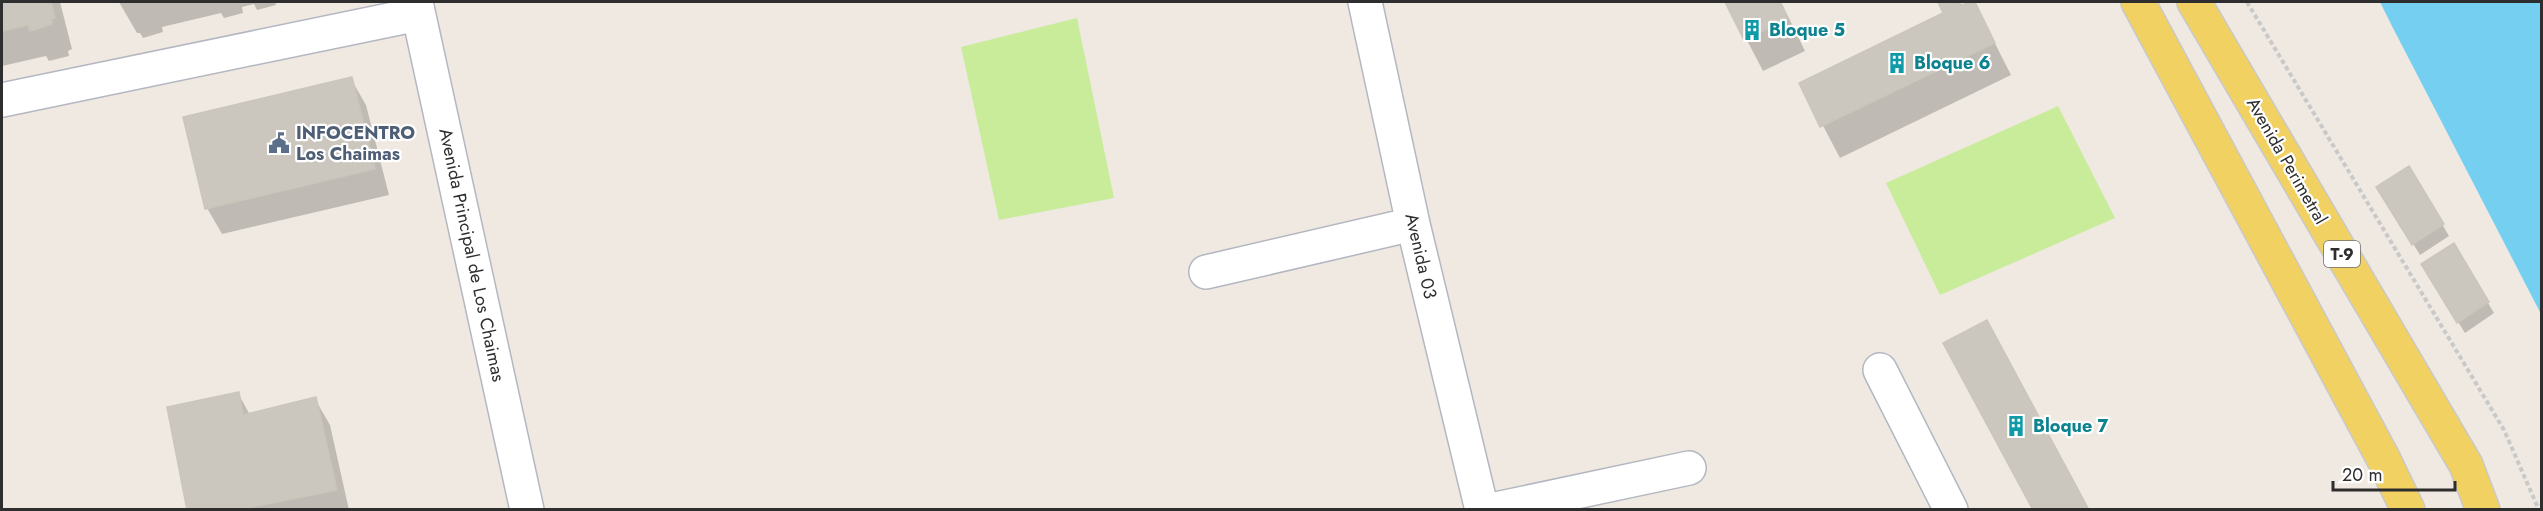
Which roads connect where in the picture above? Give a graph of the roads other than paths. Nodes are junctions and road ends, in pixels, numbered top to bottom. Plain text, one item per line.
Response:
1 (1365, 2) edge
2 (2138, 2) edge
3 (2194, 2) edge
4 (417, 8) edge
5 (2, 100) edge
6 (1413, 224) junction
7 (1206, 272) dead end
8 (1880, 370) dead end
9 (1689, 468) dead end
10 (527, 510) edge
11 (1482, 510) edge
12 (1491, 510) edge
13 (1951, 510) edge
14 (2408, 510) edge
15 (2483, 510) edge

1 - 6 street, Avenida 03
2 - 14 main road
3 - 15 main road, Avenida Perimetral / T-9
4 - 5 street
4 - 10 street, Avenida Principal de Los Chaimas
6 - 7 street
6 - 11 street, Avenida 03
8 - 13 street
9 - 12 street

